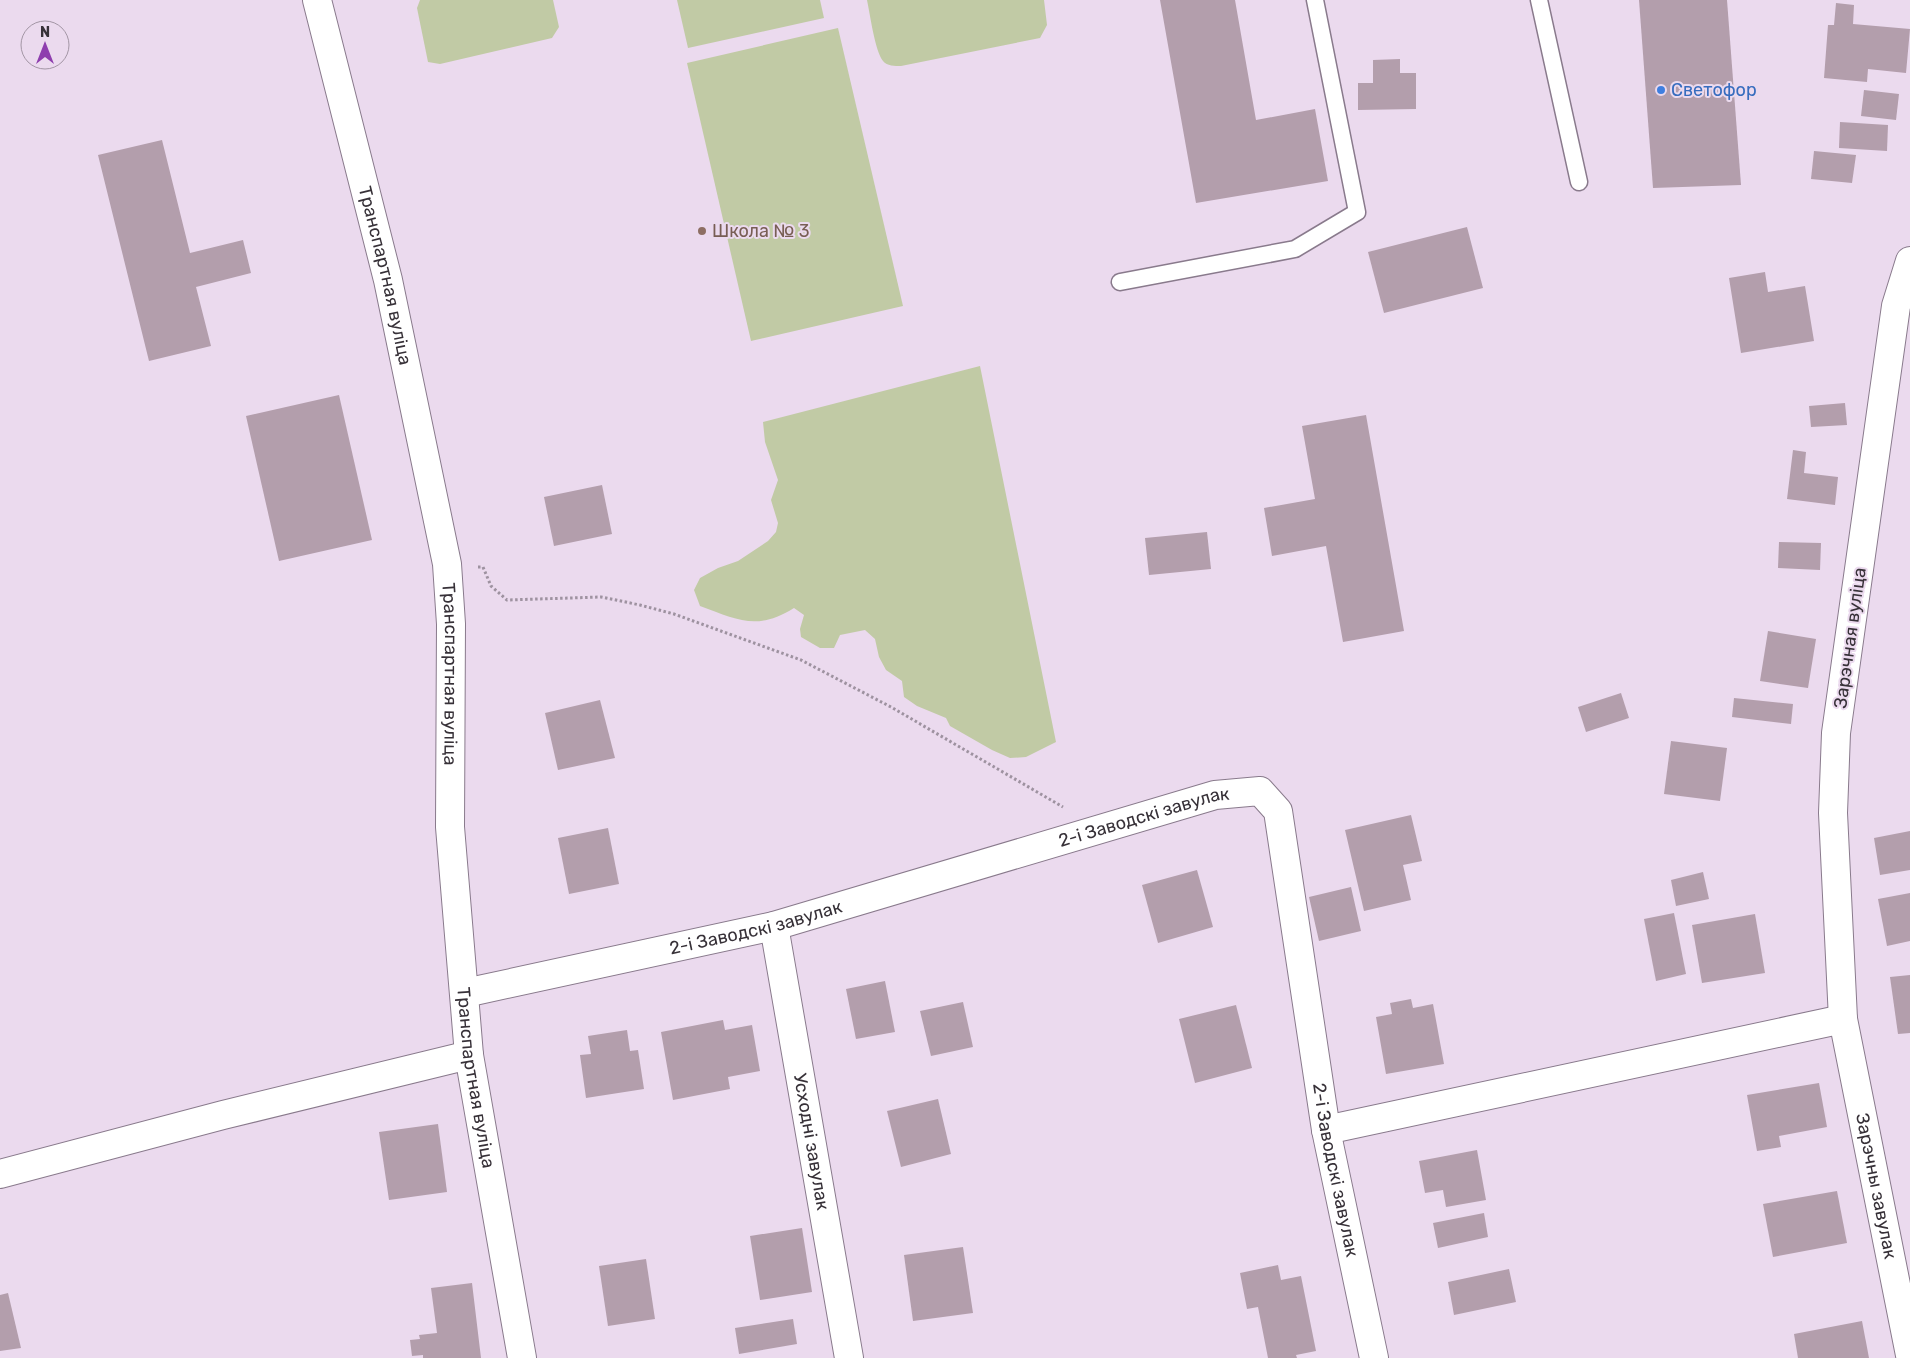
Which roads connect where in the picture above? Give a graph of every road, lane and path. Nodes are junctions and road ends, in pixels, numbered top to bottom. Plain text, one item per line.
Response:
1 (317, 0) edge
2 (1315, 0) edge
3 (1540, 0) edge
4 (1578, 182) dead end
5 (1910, 260) edge
6 (1120, 282) dead end
7 (447, 564) junction
8 (1064, 807) dead end
9 (774, 926) junction
10 (465, 993) junction
11 (1843, 1019) junction
12 (469, 1055) junction
13 (1326, 1130) junction
14 (0, 1174) edge
15 (1910, 1354) edge
16 (522, 1358) edge
17 (849, 1358) edge
18 (1374, 1358) edge

1 - 7 street, Транспартная вуліца
2 - 6 lane
3 - 4 lane
5 - 11 street, Зарэчная вуліца
7 - 8 path
7 - 10 street, Транспартная вуліца
9 - 10 street, 2-і Заводскі завулак
9 - 13 street, 2-і Заводскі завулак
9 - 17 street, Усходні завулак
10 - 12 street, Транспартная вуліца
11 - 13 street
11 - 15 street, Зарэчны завулак
12 - 14 street
12 - 16 street, Транспартная вуліца
13 - 18 street, 2-і Заводскі завулак

